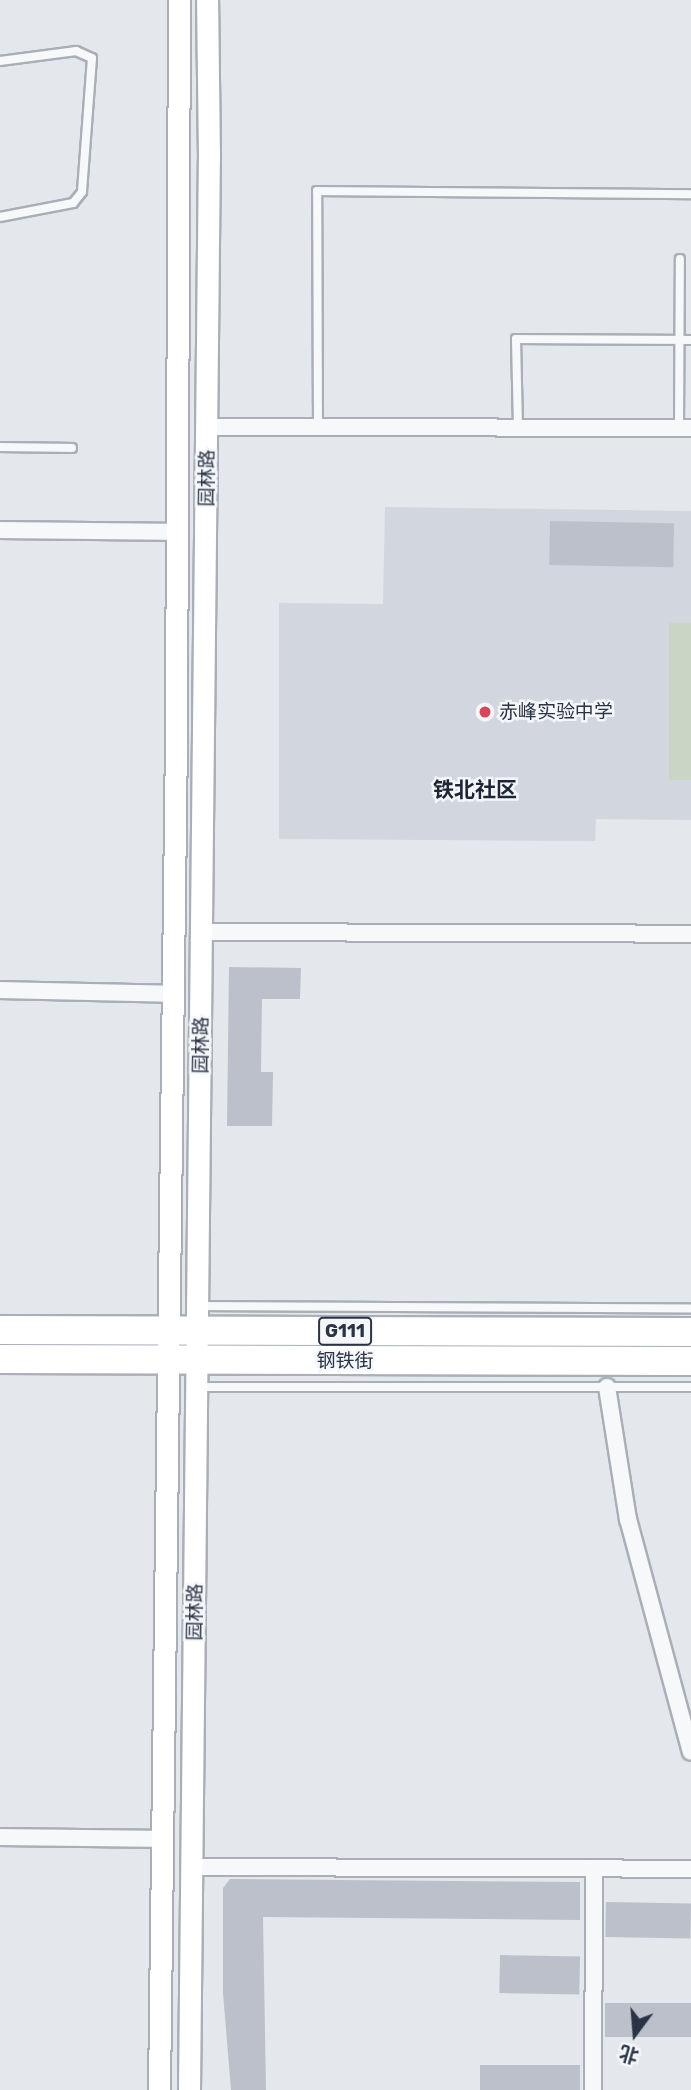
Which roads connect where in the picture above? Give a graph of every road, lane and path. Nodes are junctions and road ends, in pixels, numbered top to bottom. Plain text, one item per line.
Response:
1 (179, 0) edge
2 (207, 0) edge
3 (0, 61) edge
4 (691, 194) edge
5 (0, 218) edge
6 (680, 259) dead end
7 (680, 340) junction
8 (691, 340) edge
9 (207, 427) junction
10 (318, 427) junction
11 (518, 427) junction
12 (685, 428) edge
13 (0, 447) edge
14 (72, 448) dead end
15 (0, 530) edge
16 (178, 532) junction
17 (202, 932) junction
18 (691, 934) edge
19 (0, 990) edge
20 (173, 994) junction
21 (691, 1309) edge
22 (198, 1319) junction
23 (0, 1330) edge
24 (169, 1331) junction
25 (691, 1332) edge
26 (0, 1359) edge
27 (168, 1361) junction
28 (691, 1361) edge
29 (198, 1374) junction
30 (607, 1387) junction
31 (691, 1387) edge
32 (691, 1752) edge
33 (0, 1837) edge
34 (162, 1839) junction
35 (191, 1867) junction
36 (594, 1868) junction
37 (691, 1868) edge
38 (159, 2090) edge
39 (188, 2090) edge
40 (593, 2090) edge

1 - 16 street, 园林路
2 - 9 street, 园林路
3 - 5 lane
4 - 10 lane
6 - 7 lane
7 - 8 lane
7 - 11 lane
7 - 12 lane
9 - 10 street
9 - 17 street, 园林路
10 - 11 street
11 - 12 street
13 - 14 lane
15 - 16 street
16 - 20 street, 园林路
17 - 18 street
17 - 22 street, 园林路
19 - 20 street
20 - 24 street, 园林路
21 - 22 lane
22 - 24 highway, 钢铁街 / G111
22 - 25 highway, 钢铁街 / G111
22 - 29 street, 园林路
23 - 24 highway, 钢铁街 / G111
24 - 27 street, 园林路
26 - 27 highway, 钢铁街
27 - 29 highway, 钢铁街
27 - 34 street, 园林路
28 - 29 highway, 钢铁街
29 - 30 lane
29 - 35 street, 园林路
30 - 31 lane
30 - 32 street
33 - 34 street
34 - 38 street, 园林路
35 - 36 street
35 - 39 street, 园林路
36 - 37 street
36 - 40 street

